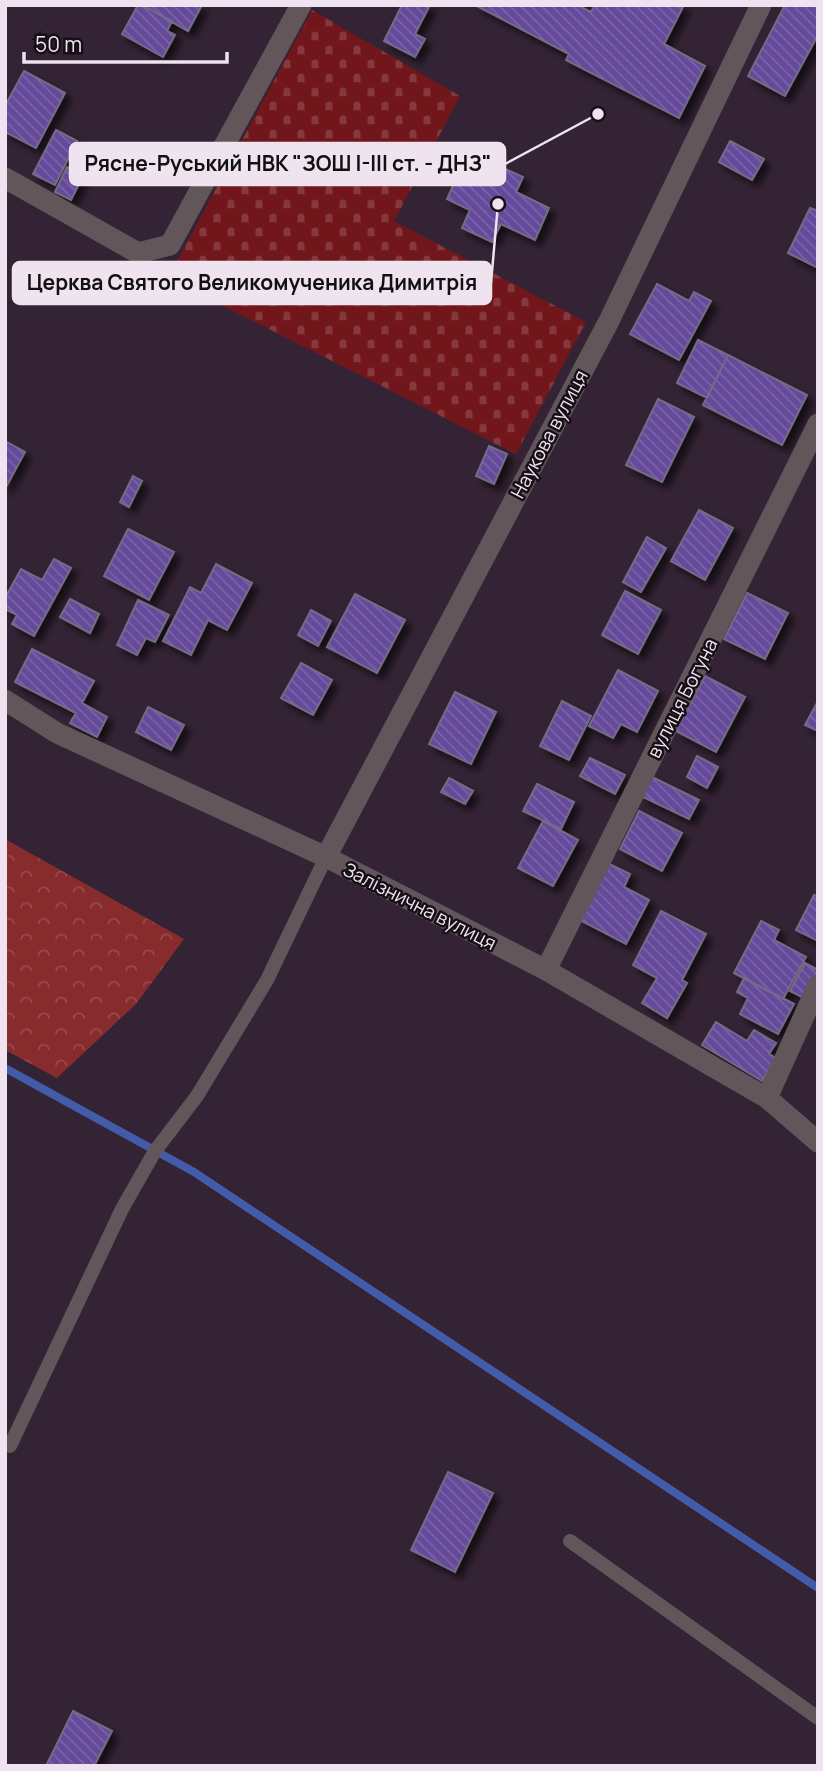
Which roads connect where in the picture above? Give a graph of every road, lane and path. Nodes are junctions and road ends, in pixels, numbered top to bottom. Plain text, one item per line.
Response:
1 (301, 5) edge
2 (761, 5) edge
3 (5, 178) edge
4 (818, 425) edge
5 (5, 700) edge
6 (326, 858) junction
7 (546, 970) junction
8 (818, 985) edge
9 (766, 1098) junction
10 (818, 1142) edge
11 (9, 1446) dead end
12 (570, 1541) dead end
13 (818, 1718) edge

1 - 3 street
2 - 6 street, Наукова вулиця
4 - 7 street, вулиця Богуна
5 - 6 street, Залізнична вулиця
6 - 7 street, Залізнична вулиця
6 - 11 lane
7 - 9 street, Залізнична вулиця
8 - 9 street
9 - 10 street, Залізнична вулиця
12 - 13 lane

